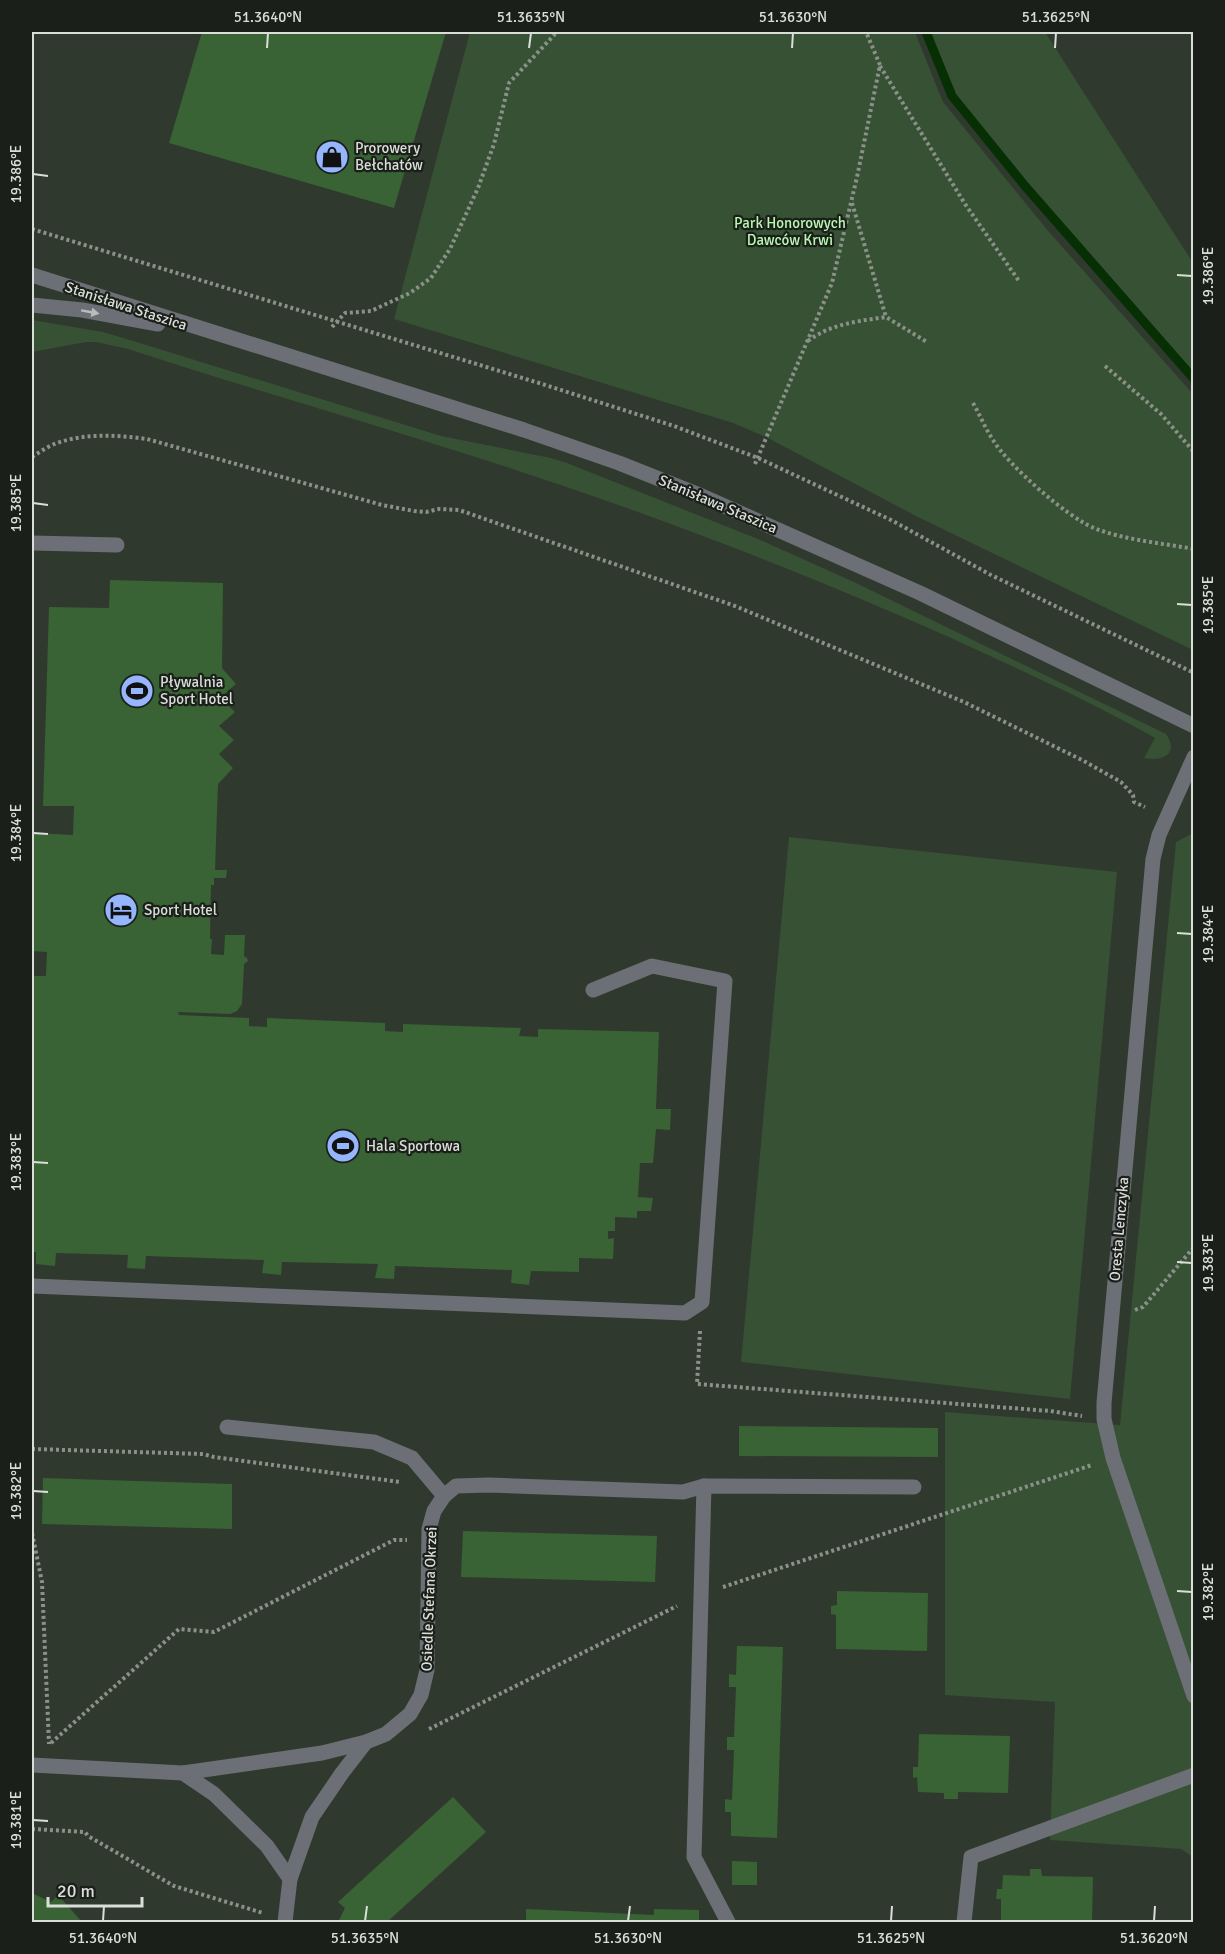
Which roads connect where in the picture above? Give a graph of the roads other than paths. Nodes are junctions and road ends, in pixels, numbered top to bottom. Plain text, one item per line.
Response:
1 (32, 275) edge
2 (32, 305) edge
3 (220, 336) junction
4 (32, 543) edge
5 (117, 545) dead end
6 (1194, 726) edge
7 (1194, 757) edge
8 (593, 990) dead end
9 (32, 1286) edge
10 (227, 1427) dead end
11 (704, 1486) junction
12 (914, 1487) dead end
13 (440, 1491) junction
14 (1194, 1696) edge
15 (366, 1742) junction
16 (32, 1765) edge
17 (183, 1773) junction
18 (1194, 1775) edge
19 (290, 1879) junction
20 (286, 1921) edge
21 (728, 1923) edge
22 (963, 1923) edge

1 - 3 street, Stanisława Staszica
2 -> 3 street, Stanisława Staszica
3 - 6 street, Stanisława Staszica
4 - 5 street
7 - 14 street, Oresta Lenczyka
8 - 9 street
10 - 13 street
11 - 12 street
11 - 13 street
11 - 21 street
13 - 15 street, Osiedle Stefana Okrzei
15 - 17 street, Osiedle Stefana Okrzei
15 - 19 street
16 - 17 street, Osiedle Stefana Okrzei
17 - 19 street
18 - 22 street
19 - 20 street

